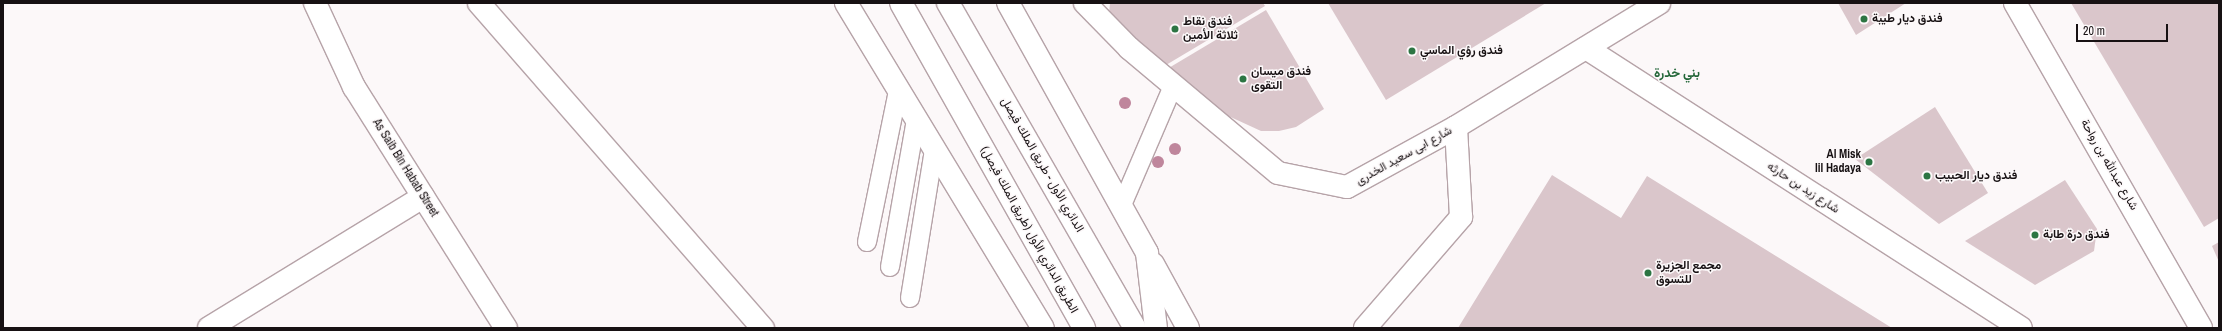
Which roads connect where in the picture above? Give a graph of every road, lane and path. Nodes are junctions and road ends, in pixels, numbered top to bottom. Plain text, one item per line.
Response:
1 (315, 3) edge
2 (479, 3) edge
3 (846, 3) edge
4 (901, 3) edge
5 (948, 3) edge
6 (1008, 3) edge
7 (1085, 3) edge
8 (1659, 3) edge
9 (2015, 3) edge
10 (1586, 48) junction
11 (1172, 86) junction
12 (898, 91) junction
13 (916, 120) junction
14 (1456, 127) junction
15 (934, 150) junction
16 (423, 197) junction
17 (1122, 205) junction
18 (867, 242) dead end
19 (1147, 253) junction
20 (890, 267) dead end
21 (910, 298) dead end
22 (210, 328) edge
23 (506, 328) edge
24 (763, 328) edge
25 (1043, 328) edge
26 (1084, 328) edge
27 (1135, 328) edge
28 (1156, 328) edge
29 (1188, 328) edge
30 (1366, 328) edge
31 (2021, 328) edge
32 (2201, 328) edge

1 - 16 main road, As Saib Bin Habab Street
2 - 24 main road
3 - 12 main road
4 - 26 main road, الطريق الدائري الأول (طريق الملك فيصل)
5 - 27 main road, الدائري الأول - طريق الملك فيصل
6 - 17 main road
7 - 11 main road, شارع ابى سعيد الخدرى
8 - 10 main road, شارع ابى سعيد الخدرى
9 - 32 main road, شارع عبدالله بن رواحة
10 - 14 main road, شارع ابى سعيد الخدرى
10 - 31 main road, شارع زيد بن حارثه
11 - 14 main road, شارع ابى سعيد الخدرى
11 - 17 lane
12 - 13 main road
12 - 18 lane
13 - 15 main road
13 - 20 lane
14 - 30 main road
15 - 21 lane
15 - 25 main road
16 - 22 main road
16 - 23 main road, As Saib Bin Habab Street
17 - 19 main road
19 - 28 main road
19 - 29 main road

